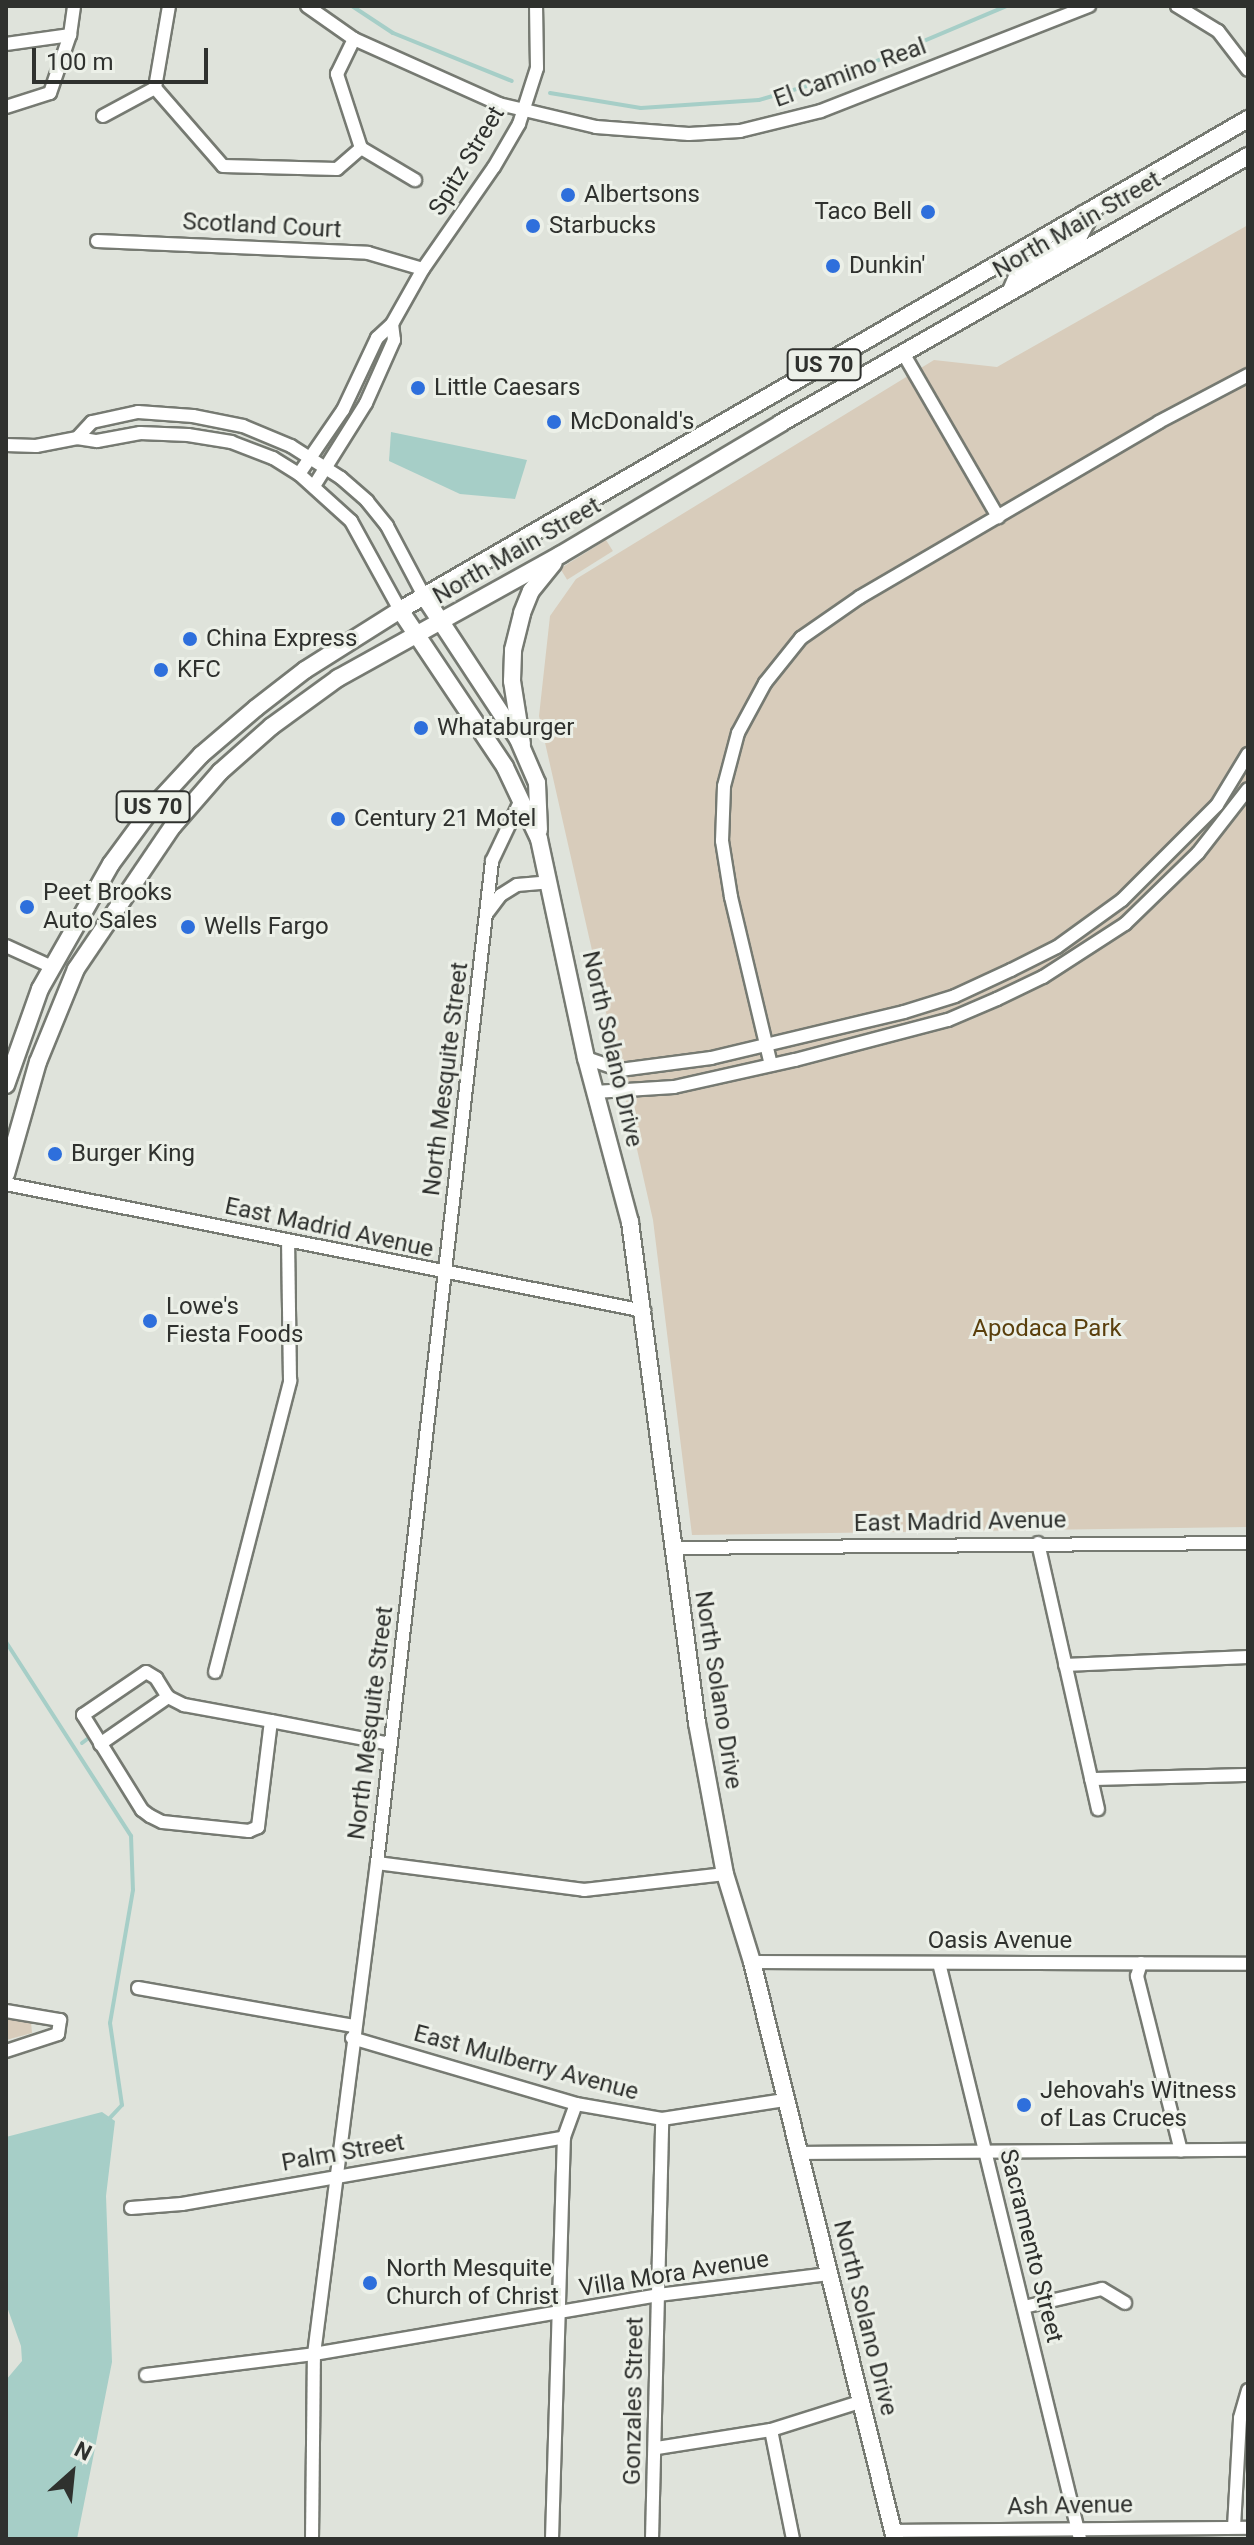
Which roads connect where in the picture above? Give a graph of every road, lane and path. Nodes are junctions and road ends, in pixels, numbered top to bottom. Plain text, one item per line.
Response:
1 (74, 6) edge
2 (169, 6) edge
3 (307, 6) edge
4 (536, 6) edge
5 (1089, 6) edge
6 (1177, 6) edge
7 (70, 35) junction
8 (354, 39) junction
9 (6, 44) edge
10 (1248, 70) edge
11 (155, 88) junction
12 (6, 107) edge
13 (523, 111) junction
14 (103, 116) dead end
15 (1248, 119) edge
16 (361, 148) junction
17 (1248, 156) edge
18 (415, 180) dead end
19 (1084, 214) junction
20 (97, 241) dead end
21 (423, 269) junction
22 (1011, 291) junction
23 (392, 324) junction
24 (903, 353) junction
25 (1248, 375) edge
26 (77, 438) junction
27 (6, 445) edge
28 (310, 458) junction
29 (325, 468) junction
30 (299, 474) junction
31 (314, 486) junction
32 (998, 517) junction
33 (560, 555) junction
34 (424, 596) junction
35 (400, 610) junction
36 (439, 623) junction
37 (418, 635) junction
38 (522, 750) junction
39 (1248, 754) edge
40 (1248, 789) edge
41 (521, 800) junction
42 (539, 839) junction
43 (1184, 840) junction
44 (1198, 853) junction
45 (549, 882) junction
46 (488, 912) junction
47 (6, 946) edge
48 (1034, 958) junction
49 (52, 967) junction
50 (76, 969) junction
51 (1043, 977) junction
52 (765, 1045) junction
53 (586, 1058) junction
54 (771, 1065) junction
55 (6, 1085) edge
56 (595, 1092) junction
57 (6, 1174) edge
58 (6, 1184) edge
59 (288, 1242) junction
60 (444, 1274) junction
61 (644, 1311) junction
62 (1038, 1543) junction
63 (1248, 1543) edge
64 (672, 1548) junction
65 (1248, 1657) edge
66 (1065, 1665) junction
67 (215, 1672) dead end
68 (168, 1697) junction
69 (271, 1721) junction
70 (100, 1744) junction
71 (390, 1744) junction
72 (1248, 1775) edge
73 (1091, 1779) junction
74 (1098, 1809) dead end
75 (377, 1863) junction
76 (725, 1874) junction
77 (752, 1962) junction
78 (939, 1963) junction
79 (1141, 1963) junction
80 (1248, 1964) edge
81 (138, 1988) dead end
82 (6, 2011) edge
83 (353, 2032) junction
84 (6, 2051) edge
85 (785, 2100) junction
86 (576, 2104) junction
87 (662, 2119) junction
88 (564, 2137) junction
89 (984, 2150) junction
90 (1248, 2150) edge
91 (1181, 2151) junction
92 (800, 2153) junction
93 (338, 2176) junction
94 (131, 2208) dead end
95 (829, 2274) junction
96 (658, 2295) junction
97 (1125, 2303) dead end
98 (1024, 2307) junction
99 (558, 2314) junction
100 (314, 2354) junction
101 (146, 2375) dead end
102 (1248, 2390) edge
103 (860, 2402) junction
104 (771, 2430) junction
105 (657, 2448) junction
106 (1234, 2527) junction
107 (1248, 2528) edge
108 (1078, 2533) edge
109 (894, 2535) edge
110 (312, 2539) edge
111 (552, 2539) edge
112 (652, 2539) edge
113 (793, 2539) edge

1 - 7 street
2 - 11 street
3 - 8 street, El Camino Real
4 - 13 street, Spitz Street
5 - 13 street, El Camino Real
6 - 10 street
7 - 9 street
7 - 12 street
8 - 13 street, El Camino Real
8 - 16 street
11 - 14 street
11 - 16 street
13 - 21 street, Spitz Street
15 - 19 main road, North Main Street / US 70
16 - 18 street
17 - 22 main road, North Main Street / US 70
19 - 22 main road
19 - 34 main road, North Main Street / US 70
20 - 21 street, Scotland Court
21 - 23 street, Spitz Street
22 - 24 main road, North Main Street / US 70
23 - 28 street, Spitz Street
23 - 29 street, Spitz Street
24 - 32 street
24 - 33 main road, North Main Street / US 70
25 - 32 street
26 - 27 street
26 - 28 street
26 - 30 street
28 - 29 street
28 - 30 street, Spitz Street
29 - 31 street, Spitz Street
29 - 34 street
30 - 31 street
31 - 35 street
32 - 52 street
33 - 36 main road, North Main Street / US 70
33 - 38 main road
34 - 35 main road, North Main Street / US 70
34 - 36 main road, North Solano Drive
35 - 37 main road, North Solano Drive
35 - 49 main road, North Main Street / US 70
36 - 37 main road, North Main Street / US 70
36 - 38 main road, North Solano Drive
37 - 41 main road, North Solano Drive
37 - 50 main road, North Main Street / US 70
38 - 42 main road, North Solano Drive
39 - 43 street
40 - 44 street
41 - 42 main road, North Solano Drive
41 - 46 street, North Mesquite Street
42 - 45 main road, North Solano Drive
43 - 44 street
43 - 48 street
44 - 51 street
45 - 46 street
45 - 53 main road, North Solano Drive
46 - 60 street, North Mesquite Street
47 - 49 street
48 - 51 street
48 - 52 street
49 - 50 main road
49 - 55 main road, North Main Street / US 70
50 - 57 main road, North Main Street / US 70
51 - 54 street
52 - 53 street
52 - 54 street
53 - 56 main road, North Solano Drive
54 - 56 street
56 - 61 main road, North Solano Drive
58 - 59 street, East Madrid Avenue
59 - 60 street, East Madrid Avenue
59 - 67 street
60 - 61 street, East Madrid Avenue
60 - 71 street, North Mesquite Street
61 - 64 main road, North Solano Drive
62 - 63 street, East Madrid Avenue
62 - 64 street, East Madrid Avenue
62 - 66 street
64 - 76 main road, North Solano Drive
65 - 66 street
66 - 73 street
68 - 69 street
68 - 70 street
68 - 70 street
69 - 70 street
69 - 71 street
71 - 75 street, North Mesquite Street
72 - 73 street
73 - 74 street
75 - 76 street
75 - 83 street, North Mesquite Street
76 - 77 main road, North Solano Drive
77 - 78 street, Oasis Avenue
77 - 85 main road, North Solano Drive
78 - 79 street, Oasis Avenue
78 - 89 street, Sacramento Street
79 - 80 street, Oasis Avenue
79 - 91 street
81 - 83 street, East Mulberry Avenue
82 - 84 street
83 - 86 street, East Mulberry Avenue
83 - 93 street, North Mesquite Street
85 - 87 street, East Mulberry Avenue
85 - 92 main road, North Solano Drive
86 - 87 street, East Mulberry Avenue
86 - 88 street
87 - 96 street, Gonzales Street
88 - 93 street, Palm Street
88 - 99 street
89 - 91 street
89 - 92 street
89 - 98 street, Sacramento Street
90 - 91 street
92 - 95 main road, North Solano Drive
93 - 94 street, Palm Street
93 - 100 street, North Mesquite Street
95 - 96 street, Villa Mora Avenue
95 - 103 main road, North Solano Drive
96 - 99 street, Villa Mora Avenue
96 - 105 street, Gonzales Street
97 - 98 street
98 - 108 street, Sacramento Street
99 - 100 street, Villa Mora Avenue
99 - 111 street
100 - 101 street, Villa Mora Avenue
100 - 110 street, North Mesquite Street
102 - 106 street
103 - 104 street
103 - 109 main road, North Solano Drive
104 - 105 street
104 - 113 street
105 - 112 street, Gonzales Street
106 - 107 street, Ash Avenue
106 - 108 street, Ash Avenue
108 - 109 street, Ash Avenue

